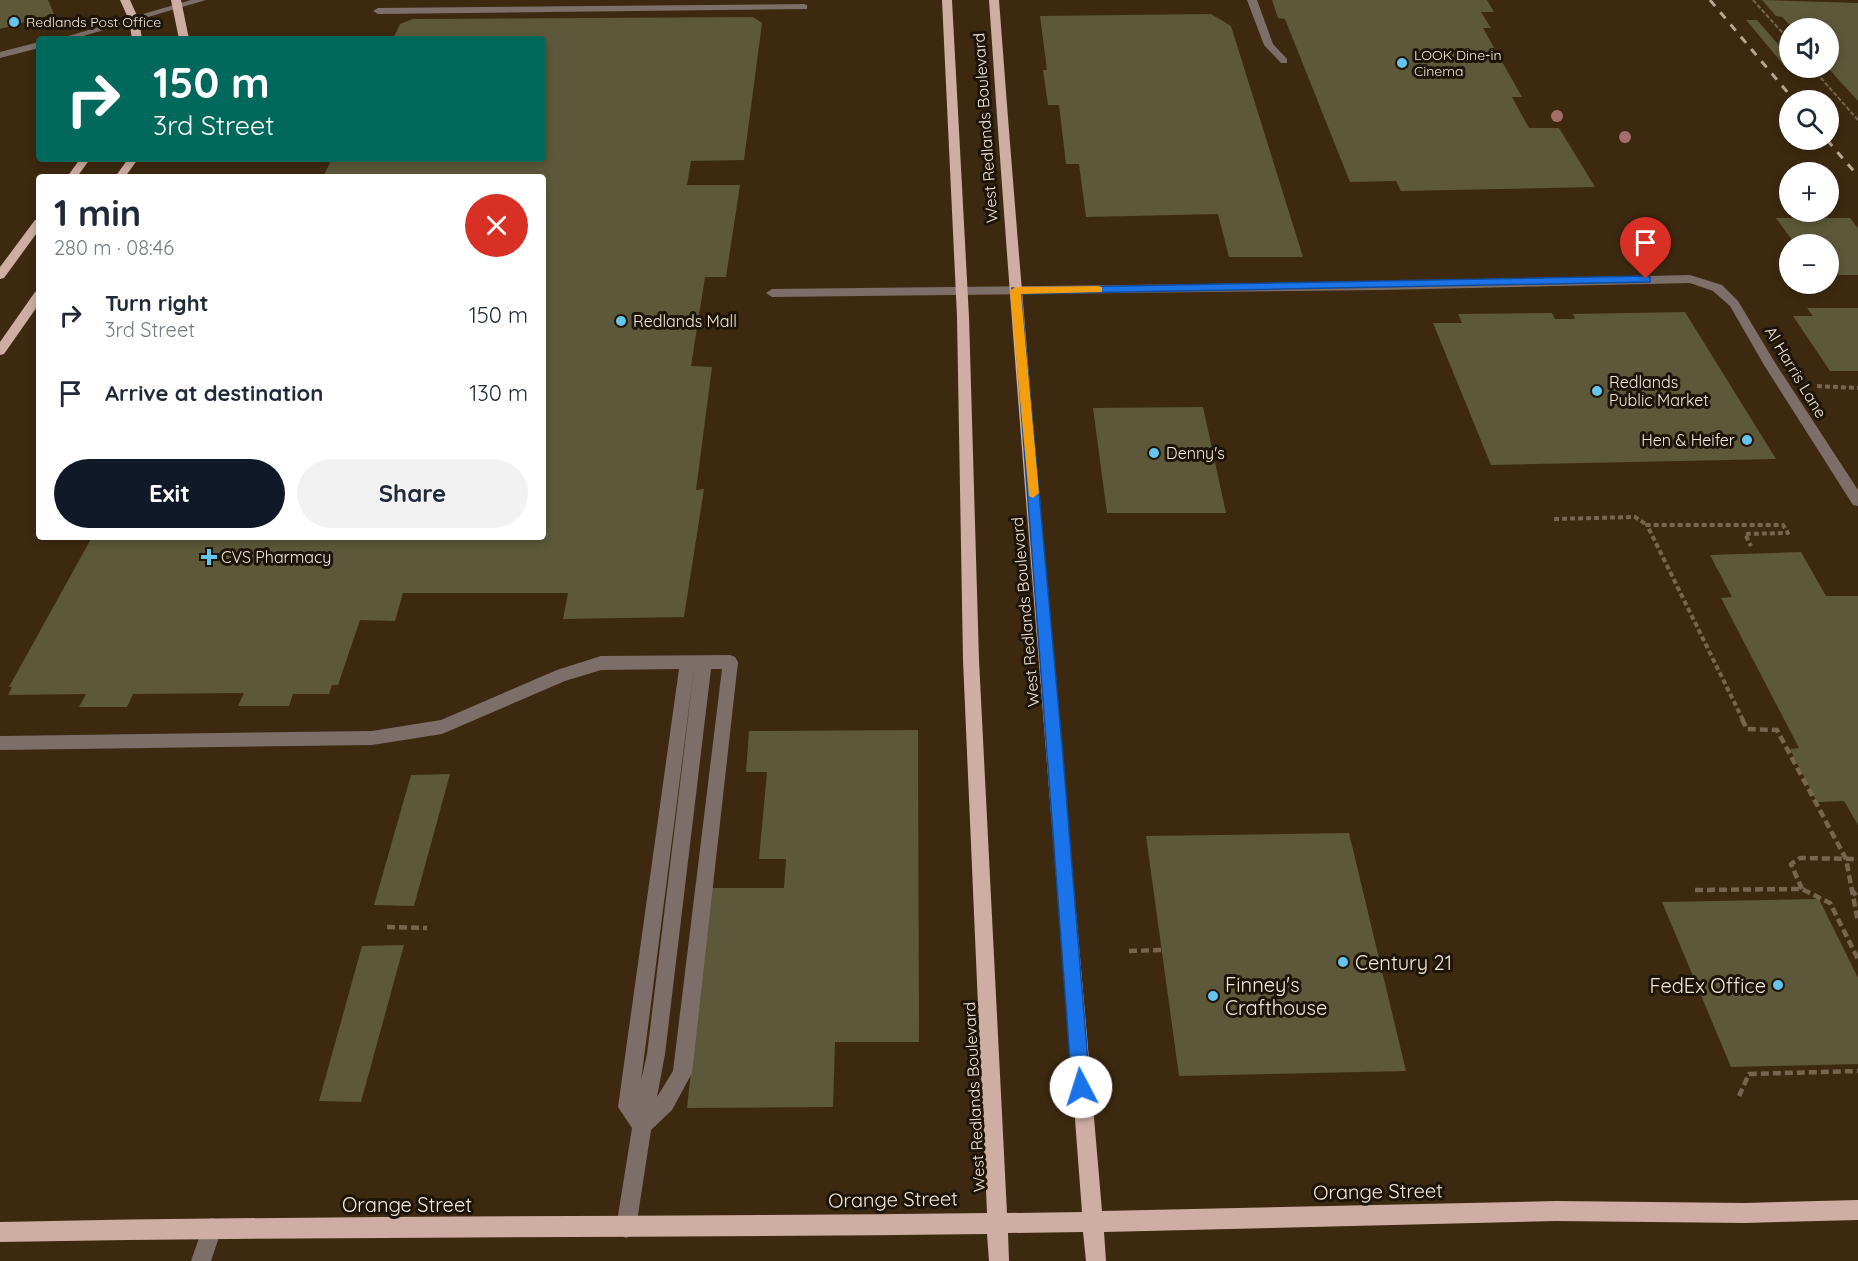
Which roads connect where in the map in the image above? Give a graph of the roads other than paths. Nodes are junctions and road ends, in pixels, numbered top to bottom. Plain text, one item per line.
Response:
1 (125, 0) edge
2 (201, 0) edge
3 (947, 0) edge
4 (994, 0) edge
5 (1252, 0) edge
6 (177, 3) edge
7 (554, 4) edge
8 (625, 4) edge
9 (804, 7) dead end
10 (378, 11) dead end
11 (134, 20) junction
12 (74, 36) edge
13 (137, 36) edge
14 (183, 36) edge
15 (36, 46) edge
16 (0, 56) edge
17 (1284, 60) dead end
18 (36, 226) edge
19 (0, 275) edge
20 (961, 291) junction
21 (1015, 291) junction
22 (772, 293) dead end
23 (36, 299) edge
24 (0, 351) edge
25 (1858, 501) edge
26 (696, 663) junction
27 (0, 743) edge
28 (642, 1125) junction
29 (1858, 1210) edge
30 (997, 1222) junction
31 (1092, 1222) junction
32 (212, 1228) junction
33 (626, 1228) junction
34 (0, 1232) edge
35 (201, 1261) edge
36 (999, 1261) edge
37 (1096, 1261) edge

1 - 11 main road
2 - 6 street
3 - 20 main road, West Redlands Boulevard
4 - 21 main road, West Redlands Boulevard
5 - 17 street
6 - 11 street
6 - 14 main road
7 - 8 street
7 - 10 street
8 - 9 street
11 - 12 street
11 - 13 main road
15 - 16 street
18 - 19 main road
20 - 21 street, Al Harris Lane
20 - 22 street, Al Harris Lane
20 - 30 main road, West Redlands Boulevard
21 - 25 street, Al Harris Lane
21 - 31 main road, West Redlands Boulevard
23 - 24 main road
26 - 27 street
26 - 28 street
26 - 28 street
28 - 33 street
29 - 31 main road, Orange Street
30 - 31 main road, Orange Street
30 - 33 main road, Orange Street
30 - 36 main road, West Redlands Boulevard
31 - 37 main road, West Redlands Boulevard
32 - 33 main road, Orange Street
32 - 34 main road, Orange Street
32 - 35 street

